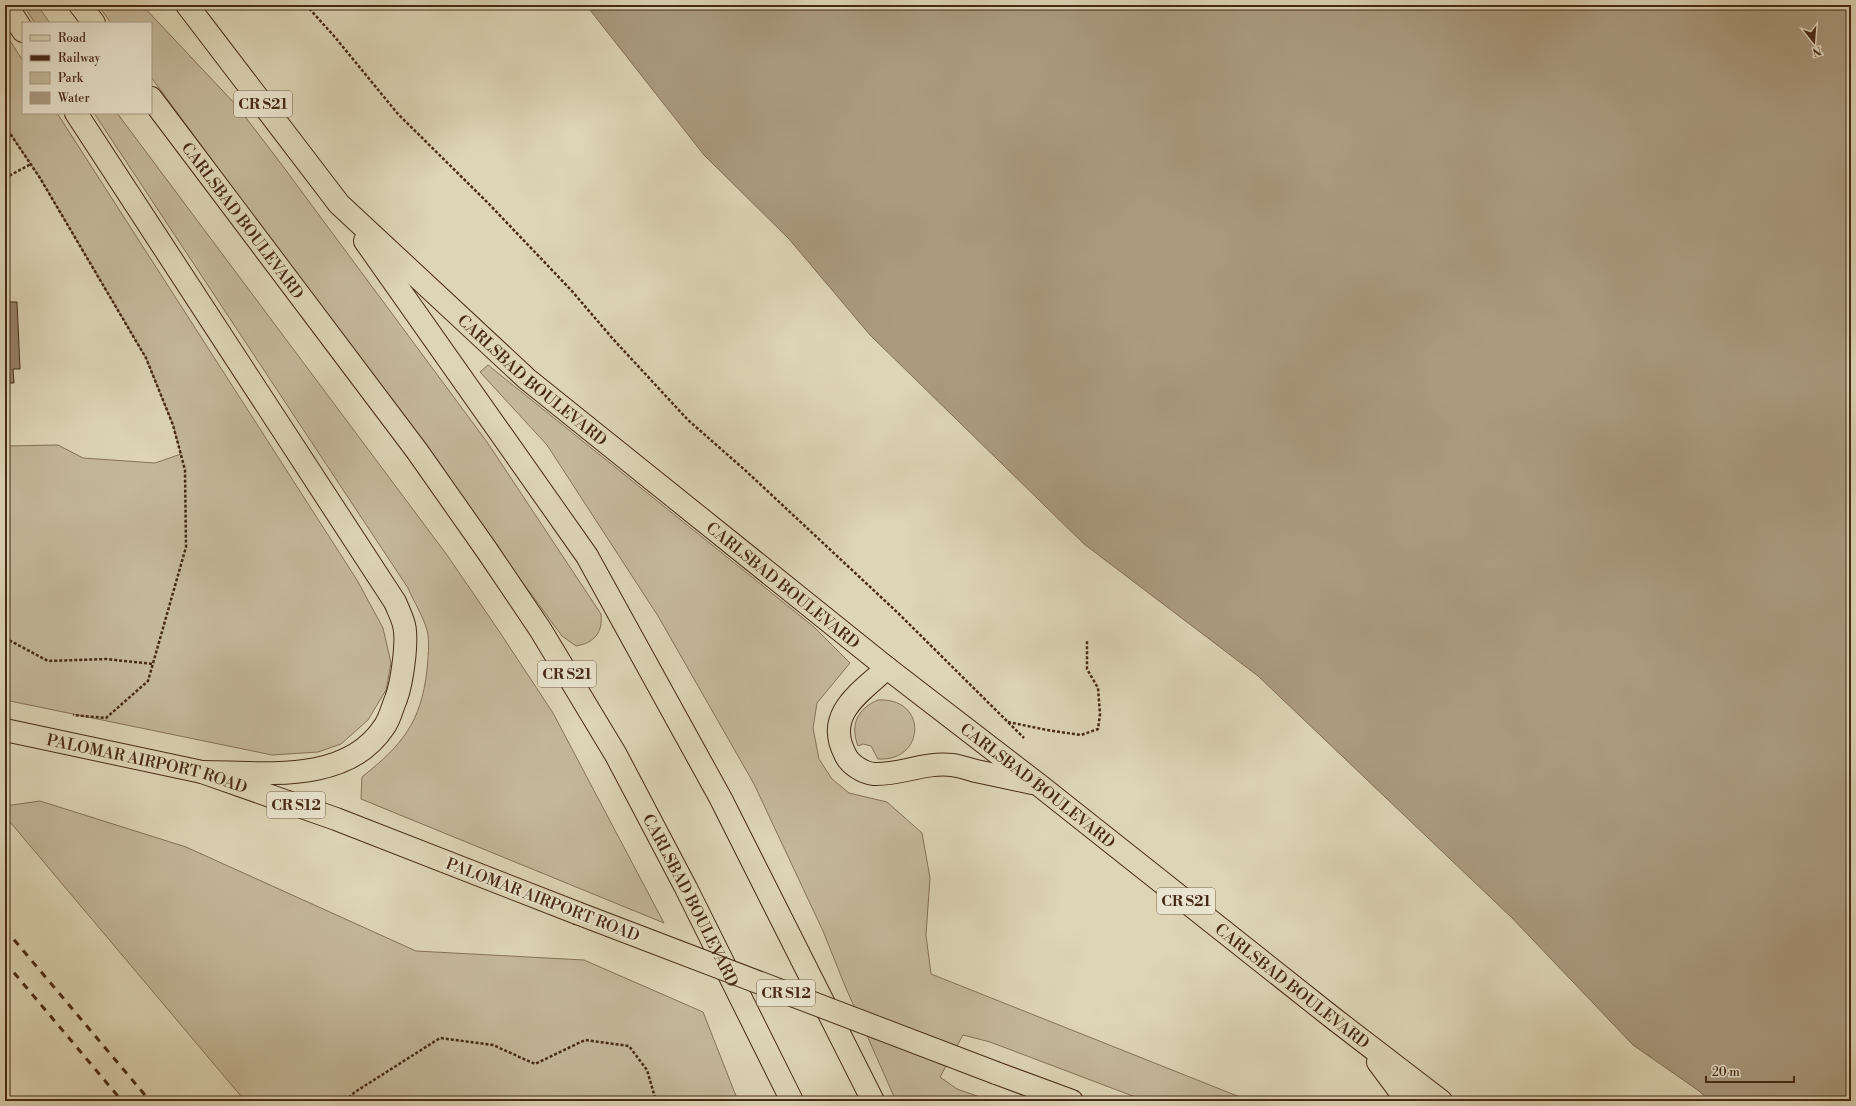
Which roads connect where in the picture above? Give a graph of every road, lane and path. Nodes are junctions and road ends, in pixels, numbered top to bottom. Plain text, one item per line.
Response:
1 (6, 5) edge
2 (80, 5) edge
3 (187, 5) edge
4 (306, 5) edge
5 (93, 22) edge
6 (22, 29) edge
7 (152, 99) edge
8 (77, 114) edge
9 (5, 126) edge
10 (31, 164) junction
11 (5, 178) edge
12 (339, 204) junction
13 (5, 638) edge
14 (1087, 640) dead end
15 (153, 664) junction
16 (887, 668) junction
17 (68, 715) dead end
18 (1008, 722) junction
19 (5, 730) edge
20 (1025, 738) dead end
21 (202, 772) junction
22 (1039, 784) junction
23 (1333, 1018) junction
24 (345, 1101) edge
25 (656, 1101) edge
26 (792, 1101) edge
27 (873, 1101) edge
28 (1072, 1101) edge
29 (1407, 1101) edge
30 (1441, 1101) edge

1 - 6 main road
2 - 5 main road
3 - 12 main road, CARLSBAD BOULEVARD / CR S21
4 - 18 path
7 - 26 main road, CARLSBAD BOULEVARD / CR S21
8 - 21 main road
9 - 10 path
10 - 11 path
10 - 15 path
12 - 16 main road, CARLSBAD BOULEVARD / CR S21
12 - 27 main road
13 - 15 path
14 - 18 path
15 - 17 path
16 - 22 main road, CARLSBAD BOULEVARD / CR S21
16 - 22 main road
18 - 20 path
19 - 21 main road, PALOMAR AIRPORT ROAD / CR S12
21 - 28 main road, PALOMAR AIRPORT ROAD / CR S12, bridge
22 - 23 main road, CARLSBAD BOULEVARD / CR S21
23 - 29 main road
23 - 30 main road, CARLSBAD BOULEVARD / CR S21
24 - 25 path

